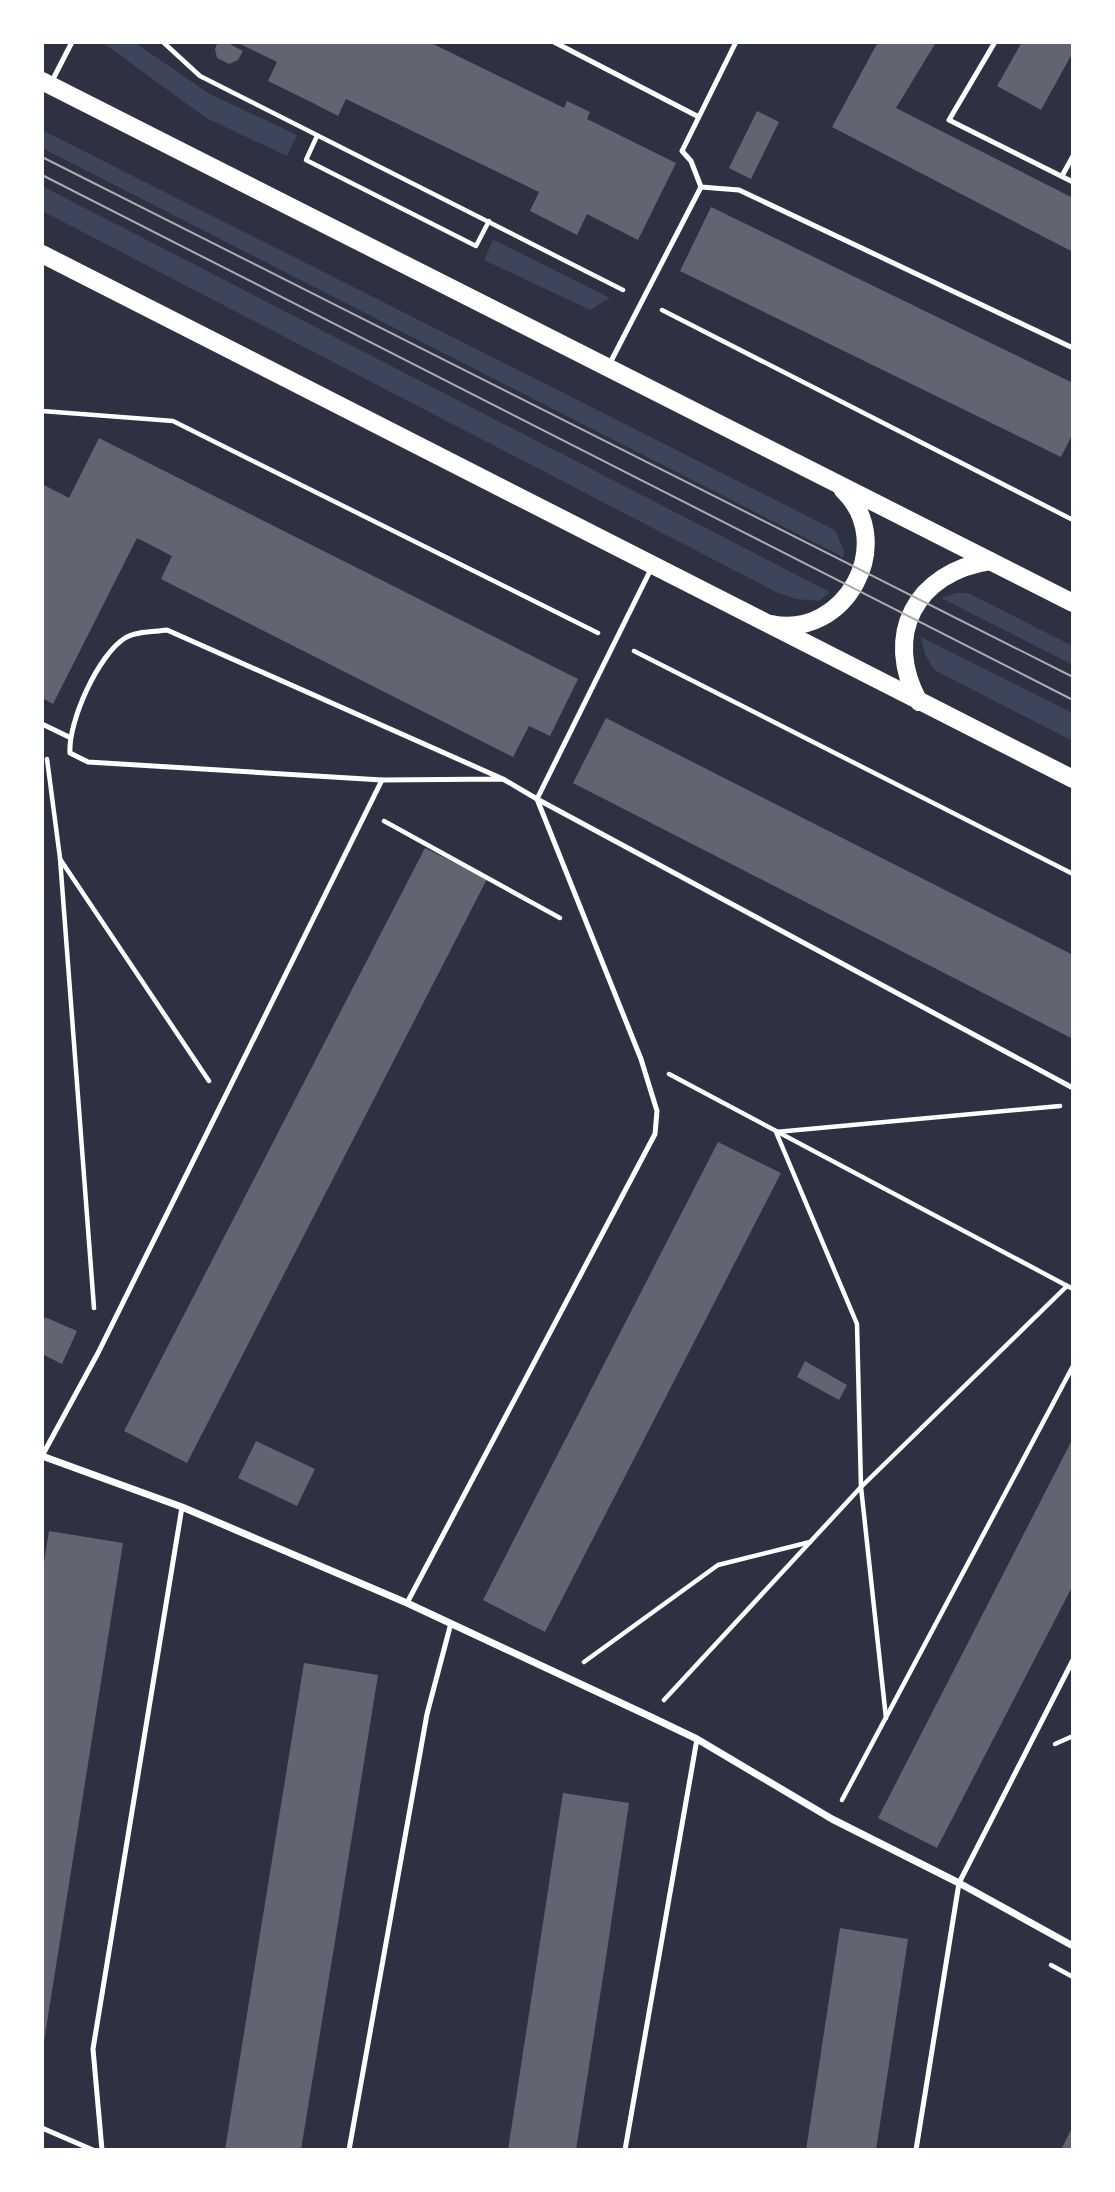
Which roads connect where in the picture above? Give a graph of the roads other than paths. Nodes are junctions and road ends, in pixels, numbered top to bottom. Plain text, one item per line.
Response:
1 (72, 42) edge
2 (554, 42) edge
3 (736, 42) edge
4 (995, 42) edge
5 (46, 83) edge
6 (697, 116) junction
7 (1073, 156) edge
8 (1062, 176) junction
9 (1073, 181) edge
10 (701, 187) junction
11 (42, 254) edge
12 (1073, 348) edge
13 (607, 369) junction
14 (836, 484) junction
15 (990, 561) junction
16 (652, 566) junction
17 (1073, 603) edge
18 (761, 621) junction
19 (919, 702) junction
20 (42, 724) edge
21 (69, 737) junction
22 (503, 779) junction
23 (1073, 779) edge
24 (382, 780) junction
25 (537, 799) junction
26 (1073, 1088) edge
27 (42, 1456) edge
28 (182, 1507) junction
29 (407, 1603) junction
30 (451, 1623) junction
31 (1073, 1660) edge
32 (697, 1739) junction
33 (959, 1884) junction
34 (1073, 1946) edge
35 (42, 2128) edge
36 (93, 2150) edge
37 (102, 2150) edge
38 (349, 2150) edge
39 (625, 2150) edge
40 (916, 2150) edge

1 - 5 lane
2 - 6 lane
3 - 6 lane
4 - 8 lane
5 - 13 main road
6 - 10 lane
7 - 8 lane
8 - 9 lane
10 - 12 lane
10 - 13 lane
11 - 16 main road
13 - 14 main road
14 - 15 main road
14 - 18 main road
15 - 17 main road
15 - 19 main road
16 - 18 main road
16 - 25 lane
18 - 19 main road
19 - 23 main road
20 - 21 lane
21 - 22 lane
21 - 24 lane
22 - 24 lane
22 - 25 lane
24 - 27 lane
25 - 26 lane
25 - 29 lane
27 - 28 street
28 - 29 street
28 - 37 lane
29 - 30 street
30 - 32 street
30 - 38 lane
31 - 33 lane
32 - 33 street
32 - 39 lane
33 - 34 street
33 - 40 lane
35 - 36 lane

